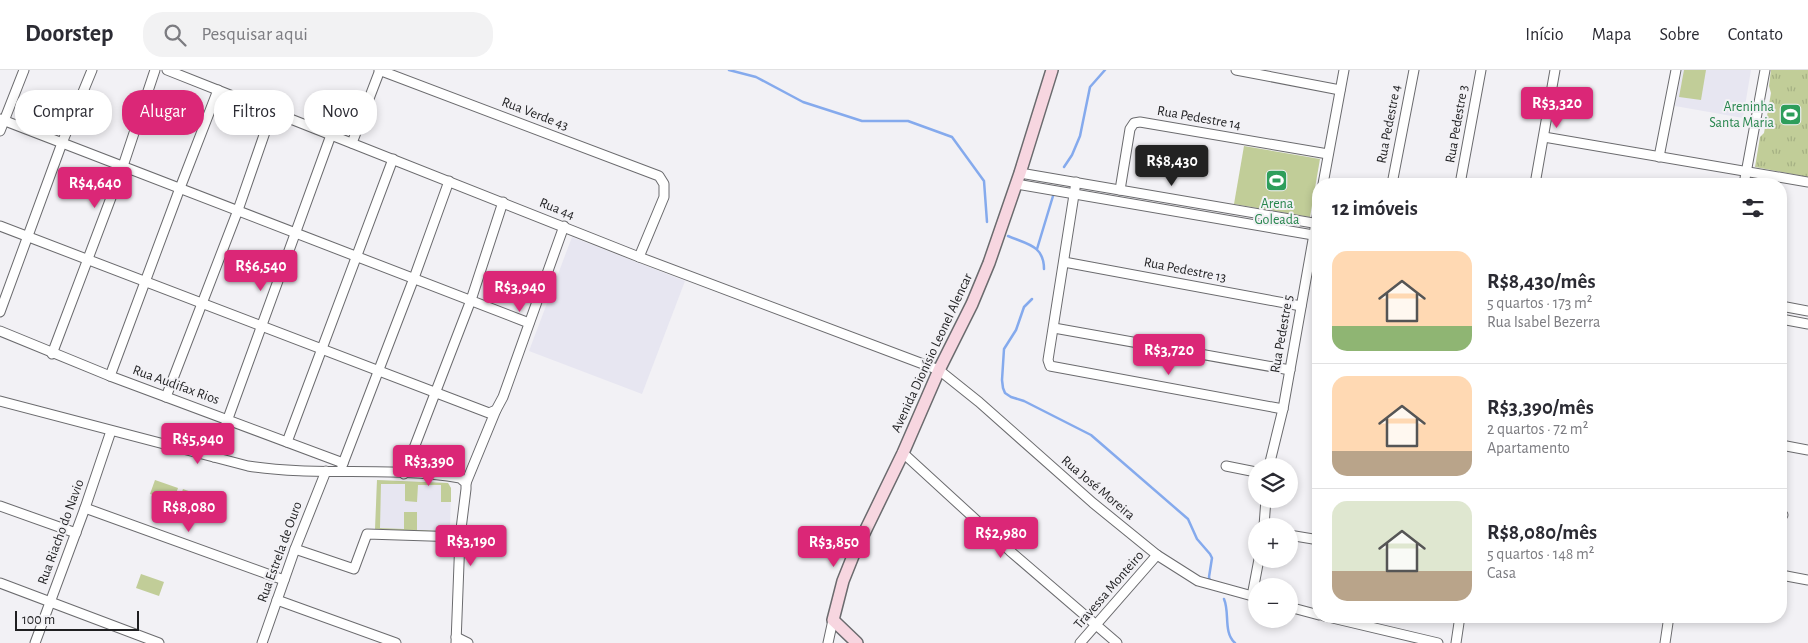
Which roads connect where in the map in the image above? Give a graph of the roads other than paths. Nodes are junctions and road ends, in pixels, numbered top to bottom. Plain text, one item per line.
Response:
1 (24, 70) edge
2 (92, 70) edge
3 (156, 70) edge
4 (166, 70) edge
5 (380, 70) edge
6 (1052, 70) edge
7 (1236, 70) edge
8 (1344, 70) edge
9 (1414, 70) edge
10 (1481, 70) edge
11 (1555, 70) edge
12 (1676, 70) edge
13 (1765, 70) edge
14 (218, 90) edge
15 (1340, 90) junction
16 (214, 100) edge
17 (2, 119) edge
18 (0, 131) edge
19 (264, 135) edge
20 (331, 135) joint
21 (1544, 137) junction
22 (62, 143) junction
23 (352, 143) junction
24 (1328, 154) junction
25 (1660, 157) junction
26 (392, 159) junction
27 (123, 166) junction
28 (1746, 172) junction
29 (1020, 173) junction
30 (1324, 178) edge
31 (1393, 178) edge
32 (1461, 178) edge
33 (1537, 178) edge
34 (1745, 178) edge
35 (1783, 178) edge
36 (1787, 179) edge
37 (449, 181) junction
38 (1076, 182) junction
39 (1808, 182) edge
40 (1016, 184) junction
41 (180, 188) junction
42 (1120, 190) junction
43 (1074, 193) junction
44 (503, 202) junction
45 (238, 210) junction
46 (1312, 222) edge
47 (0, 226) edge
48 (564, 226) junction
49 (296, 233) junction
50 (1312, 234) edge
51 (28, 236) junction
52 (1312, 254) edge
53 (356, 256) junction
54 (639, 257) junction
55 (88, 260) junction
56 (1064, 262) junction
57 (414, 278) junction
58 (145, 281) junction
59 (471, 300) junction
60 (203, 304) junction
61 (1301, 306) junction
62 (1787, 307) edge
63 (1797, 309) junction
64 (1808, 311) edge
65 (0, 312) edge
66 (1787, 320) edge
67 (1795, 321) junction
68 (529, 322) junction
69 (1808, 324) edge
70 (261, 326) junction
71 (1054, 328) junction
72 (0, 332) edge
73 (322, 349) junction
74 (52, 354) junction
75 (939, 370) junction
76 (1290, 370) junction
77 (379, 371) junction
78 (110, 376) junction
79 (435, 393) junction
80 (166, 396) junction
81 (0, 401) edge
82 (1283, 409) junction
83 (496, 410) junction
84 (227, 418) junction
85 (111, 431) junction
86 (287, 442) junction
87 (1787, 446) edge
88 (1808, 450) edge
89 (903, 453) junction
90 (214, 457) junction
91 (1272, 458) edge
92 (1226, 466) dead end
93 (342, 467) junction
94 (1248, 470) edge
95 (326, 471) junction
96 (404, 474) junction
97 (466, 483) junction
98 (0, 506) edge
99 (85, 508) junction
100 (76, 533) junction
101 (1298, 536) edge
102 (460, 537) junction
103 (1312, 539) edge
104 (295, 549) junction
105 (1157, 554) junction
106 (1787, 576) edge
107 (284, 580) junction
108 (1808, 580) edge
109 (0, 583) edge
110 (1248, 595) edge
111 (277, 600) junction
112 (50, 603) junction
113 (1298, 609) edge
114 (1312, 613) edge
115 (833, 620) junction
116 (1354, 623) edge
117 (1459, 623) edge
118 (1668, 623) edge
119 (1096, 625) junction
120 (456, 640) edge
121 (35, 643) edge
122 (159, 643) edge
123 (262, 643) edge
124 (396, 643) edge
125 (468, 643) edge
126 (828, 643) edge
127 (858, 643) edge
128 (1080, 643) edge
129 (1117, 643) edge
130 (1438, 643) edge
131 (1456, 643) edge
132 (1665, 643) edge

1 - 17 street
2 - 22 street
3 - 27 street
4 - 14 street, Rua 44
5 - 23 street
5 - 54 street, Rua Verde 43
6 - 29 street, Avenida Dionísio Leonel Alencar
7 - 15 street
8 - 15 street
9 - 31 street, Rua Pedestre 4
10 - 32 street, Rua Pedestre 3
11 - 21 street
12 - 25 street
13 - 28 street
15 - 24 street
16 - 41 street
17 - 18 street
17 - 22 street
19 - 45 street
20 - 23 street, Rua 44
20 - 49 street
21 - 25 street
21 - 33 street
22 - 27 street
22 - 51 street
23 - 26 street, Rua 44
24 - 30 street
24 - 42 street, Rua Pedestre 14
25 - 28 street
26 - 37 street, Rua 44
26 - 53 street
27 - 41 street
27 - 55 street
28 - 34 street
28 - 35 street
29 - 38 street
29 - 40 street, Avenida Dionísio Leonel Alencar
36 - 39 street
37 - 44 street, Rua 44
37 - 57 street
38 - 42 street
38 - 43 street
40 - 43 street
40 - 75 street, Avenida Dionísio Leonel Alencar
41 - 45 street
41 - 58 street
42 - 46 street
43 - 50 street
43 - 56 street
44 - 48 street, Rua 44
44 - 59 street
45 - 49 street
45 - 60 street
47 - 51 street
48 - 54 street, Rua 44
48 - 68 street
49 - 53 street
49 - 70 street
51 - 55 street
51 - 65 street
52 - 61 street, Rua Pedestre 5
53 - 57 street
53 - 73 street
54 - 75 street, Rua 44
55 - 58 street
55 - 74 street
56 - 61 street, Rua Pedestre 13
56 - 71 street
57 - 59 street
57 - 77 street
58 - 60 street
58 - 78 street
59 - 68 street
59 - 79 street
60 - 70 street
60 - 80 street
61 - 76 street, Rua Pedestre 5
62 - 63 street
63 - 64 street
63 - 67 street
66 - 67 street
67 - 69 street
68 - 83 street
70 - 73 street
70 - 84 street
71 - 76 street
71 - 82 street
72 - 74 street, Rua Audifax Rios
73 - 77 street
73 - 86 street
74 - 78 street, Rua Audifax Rios
75 - 89 street, Avenida Dionísio Leonel Alencar
75 - 105 street, Rua José Moreira
76 - 82 street, Rua Pedestre 5
77 - 79 street
77 - 93 street
78 - 80 street, Rua Audifax Rios
79 - 83 street
79 - 96 street
80 - 84 street, Rua Audifax Rios
81 - 85 street
82 - 91 street, Rua Pedestre 5
83 - 97 street
84 - 86 street, Rua Audifax Rios
84 - 90 street
85 - 90 street
85 - 99 street, Rua Riacho do Navio
86 - 93 street, Rua Audifax Rios
87 - 88 street
89 - 115 street, Avenida Dionísio Leonel Alencar
89 - 119 street
90 - 95 street
92 - 94 street
93 - 95 street
93 - 96 street
95 - 104 street, Rua Estrela de Ouro
96 - 97 street
97 - 102 street
98 - 100 street
99 - 100 street, Rua Riacho do Navio
99 - 107 street
100 - 112 street, Rua Riacho do Navio
101 - 103 street
102 - 104 street
102 - 120 street
104 - 107 street, Rua Estrela de Ouro
105 - 110 street, Rua José Moreira
105 - 119 street, Travessa Monteiro
106 - 108 street
107 - 111 street, Rua Estrela de Ouro
109 - 112 street
111 - 123 street, Rua Estrela de Ouro
111 - 124 street
112 - 121 street, Rua Riacho do Navio
112 - 122 street
113 - 114 street
115 - 126 street, Avenida Dionísio Leonel Alencar
115 - 127 street
116 - 130 street
117 - 131 street
118 - 132 street
119 - 128 street, Travessa Monteiro
119 - 129 street
120 - 125 street

